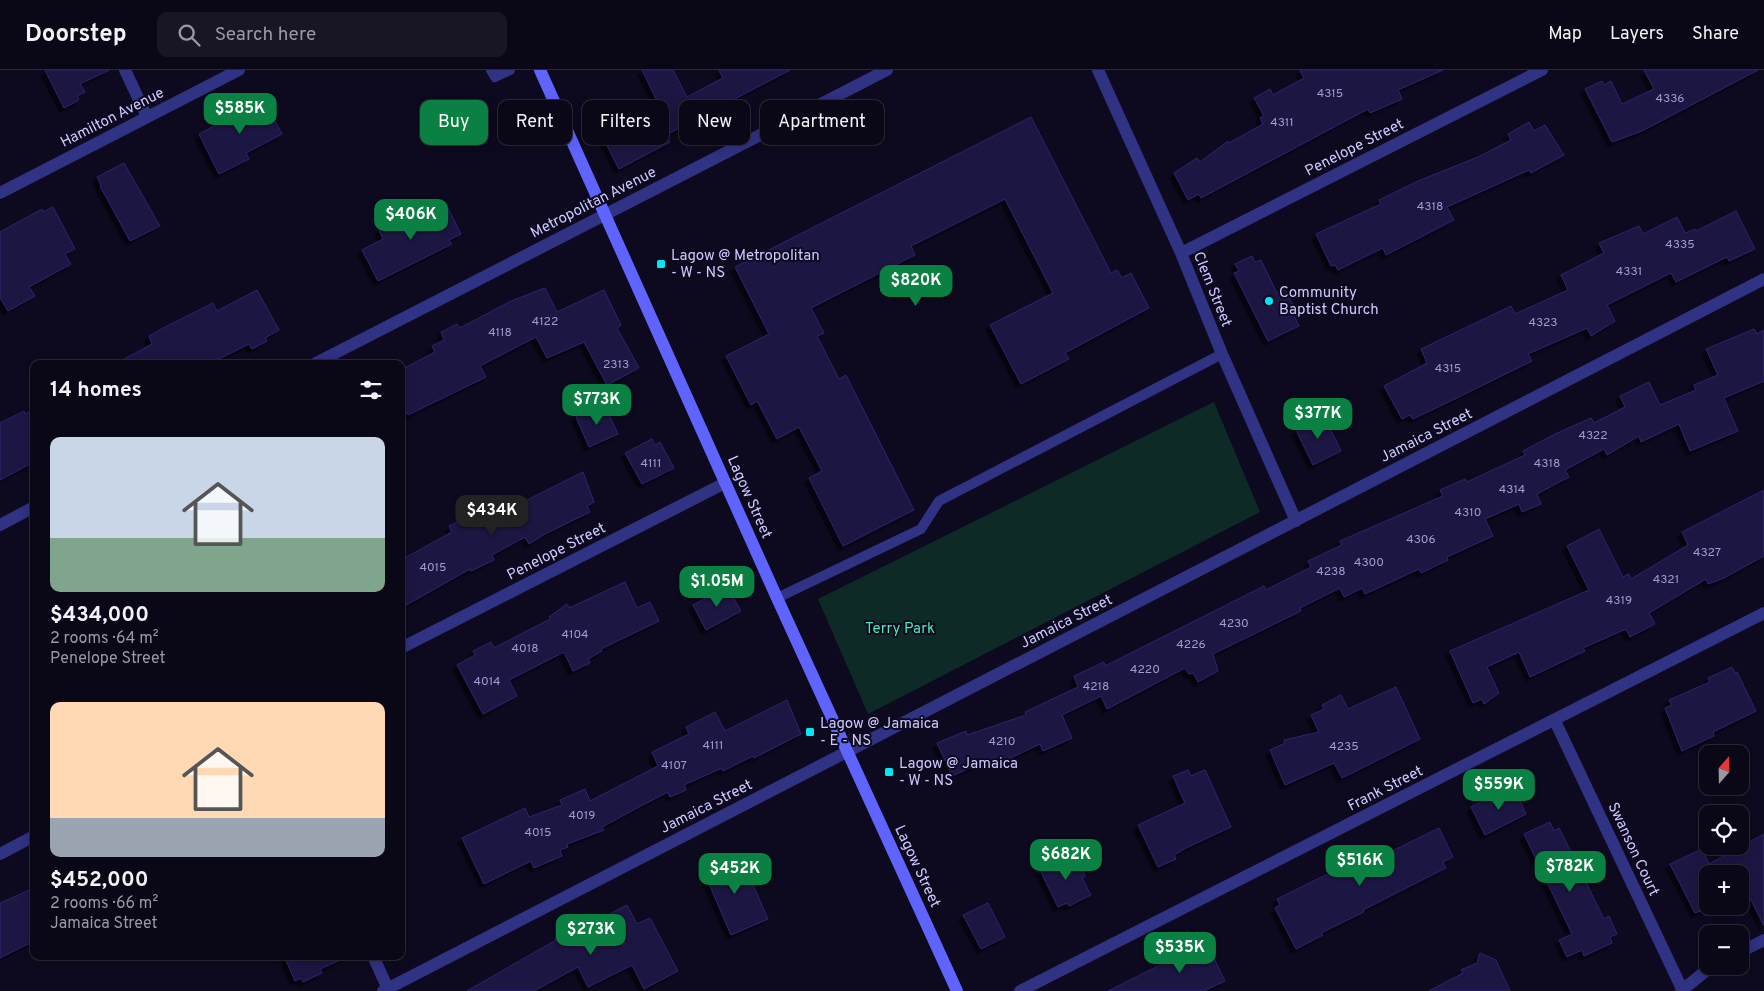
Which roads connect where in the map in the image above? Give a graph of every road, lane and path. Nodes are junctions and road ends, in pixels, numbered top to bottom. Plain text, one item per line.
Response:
1 (125, 70) edge
2 (239, 70) edge
3 (491, 70) edge
4 (510, 70) edge
5 (540, 70) edge
6 (887, 70) edge
7 (1098, 70) edge
8 (1542, 70) edge
9 (147, 117) junction
10 (0, 192) edge
11 (604, 214) junction
12 (1182, 253) junction
13 (1764, 279) edge
14 (1222, 354) junction
15 (322, 360) edge
16 (725, 482) junction
17 (30, 510) edge
18 (1296, 521) junction
19 (0, 525) edge
20 (777, 598) junction
21 (1764, 612) edge
22 (405, 646) edge
23 (1555, 720) junction
24 (848, 752) junction
25 (30, 838) edge
26 (0, 854) edge
27 (1764, 940) edge
28 (1749, 948) edge
29 (375, 960) edge
30 (1701, 975) edge
31 (387, 990) edge
32 (957, 991) edge
33 (1020, 991) edge
34 (1682, 991) edge

1 - 9 street
2 - 9 street, Hamilton Avenue
3 - 4 lane
5 - 11 street, Lagow Street
6 - 11 street, Metropolitan Avenue
7 - 12 street, Clem Street
8 - 12 street, Penelope Street
9 - 10 street, Hamilton Avenue
11 - 15 street, Metropolitan Avenue
11 - 16 street, Lagow Street
12 - 14 street, Clem Street
13 - 18 street, Jamaica Street
14 - 18 street, Clem Street
14 - 20 lane
16 - 20 street, Lagow Street
16 - 22 street, Penelope Street
17 - 19 street
18 - 24 street, Jamaica Street
20 - 24 street, Lagow Street
21 - 23 street, Frank Street
23 - 33 street, Frank Street
23 - 34 street, Swanson Court
24 - 31 street, Jamaica Street
24 - 32 street, Lagow Street
25 - 26 street
27 - 28 street
29 - 31 street
30 - 34 street

